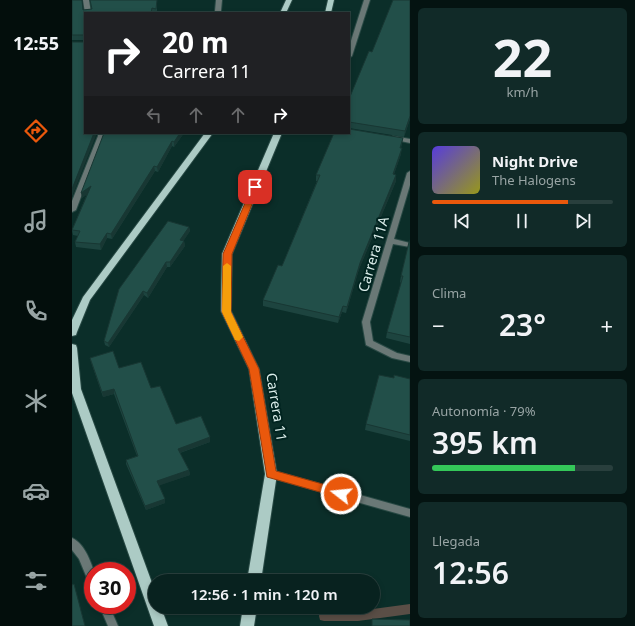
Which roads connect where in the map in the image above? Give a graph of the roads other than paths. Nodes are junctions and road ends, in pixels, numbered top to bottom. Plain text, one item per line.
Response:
1 (86, 0) edge
2 (219, 0) edge
3 (289, 0) edge
4 (330, 0) edge
5 (367, 0) edge
6 (218, 11) dead end
7 (88, 12) edge
8 (283, 12) edge
9 (328, 12) edge
10 (350, 53) edge
11 (101, 134) edge
12 (208, 134) edge
13 (278, 134) edge
14 (387, 137) edge
15 (410, 140) edge
16 (410, 173) edge
17 (72, 210) edge
18 (390, 241) junction
19 (410, 245) edge
20 (72, 332) edge
21 (72, 348) edge
22 (410, 359) edge
23 (271, 474) junction
24 (410, 513) edge
25 (72, 543) edge
26 (86, 562) edge
27 (255, 574) edge
28 (108, 614) edge
29 (249, 614) edge
30 (113, 626) edge
31 (161, 626) edge
32 (247, 626) edge

1 - 7 street
2 - 6 street
3 - 8 main road
4 - 9 main road
5 - 10 street
11 - 17 street
12 - 20 main road
13 - 23 main road, Carrera 11
14 - 15 street
16 - 18 street, Carrera 11A
18 - 19 street
18 - 22 street, Carrera 11A
21 - 31 main road
23 - 24 street
23 - 27 main road, Carrera 11
25 - 26 street
28 - 30 street
29 - 32 main road

